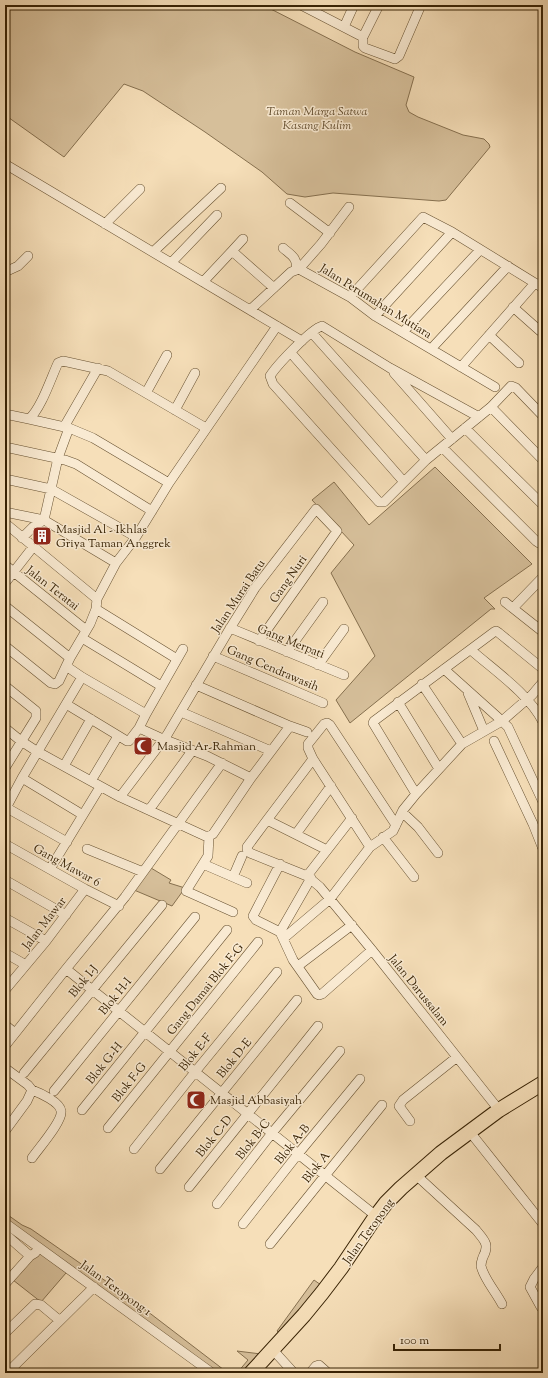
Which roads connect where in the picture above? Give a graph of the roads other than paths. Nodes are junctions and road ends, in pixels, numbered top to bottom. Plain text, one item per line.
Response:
1 (301, 5) edge
2 (354, 5) edge
3 (379, 5) edge
4 (421, 5) edge
5 (314, 8) edge
6 (344, 27) junction
7 (364, 37) junction
8 (5, 164) edge
9 (221, 188) dead end
10 (140, 189) dead end
11 (290, 203) dead end
12 (348, 207) dead end
13 (218, 215) dead end
14 (105, 224) junction
15 (330, 232) junction
16 (452, 232) junction
17 (243, 239) dead end
18 (283, 248) dead end
19 (480, 250) junction
20 (232, 251) junction
21 (153, 252) junction
22 (28, 256) dead end
23 (171, 263) junction
24 (508, 266) junction
25 (297, 269) junction
26 (5, 272) edge
27 (204, 282) junction
28 (539, 285) edge
29 (274, 288) junction
30 (350, 297) junction
31 (514, 307) junction
32 (250, 310) junction
33 (375, 316) junction
34 (277, 326) junction
35 (540, 331) dead end
36 (403, 332) junction
37 (312, 333) junction
38 (489, 335) junction
39 (302, 341) junction
40 (431, 349) junction
41 (291, 353) junction
42 (167, 355) dead end
43 (519, 363) dead end
44 (461, 367) junction
45 (98, 368) junction
46 (390, 368) junction
47 (195, 373) dead end
48 (495, 387) dead end
49 (146, 393) junction
50 (491, 407) junction
51 (175, 410) junction
52 (5, 414) edge
53 (543, 416) edge
54 (479, 417) junction
55 (30, 419) junction
56 (67, 428) junction
57 (206, 428) junction
58 (465, 428) junction
59 (452, 439) junction
60 (5, 447) edge
61 (443, 448) junction
62 (58, 458) junction
63 (426, 460) junction
64 (543, 460) edge
65 (5, 479) edge
66 (404, 482) junction
67 (169, 483) junction
68 (51, 489) junction
69 (543, 505) edge
70 (152, 511) junction
71 (5, 512) edge
72 (44, 520) junction
73 (5, 523) edge
74 (337, 531) joint
75 (136, 537) junction
76 (22, 538) junction
77 (543, 540) edge
78 (33, 547) junction
79 (116, 563) junction
80 (5, 565) edge
81 (13, 572) junction
82 (543, 577) edge
83 (5, 583) edge
84 (323, 602) dead end
85 (505, 602) dead end
86 (96, 604) junction
87 (5, 606) edge
88 (513, 608) junction
89 (541, 627) edge
90 (230, 628) junction
91 (344, 629) dead end
92 (84, 634) junction
93 (259, 641) junction
94 (5, 646) edge
95 (182, 649) dead end
96 (471, 650) junction
97 (287, 652) junction
98 (213, 656) junction
99 (177, 660) junction
100 (68, 662) junction
101 (318, 665) junction
102 (444, 669) junction
103 (543, 669) edge
104 (344, 675) dead end
105 (82, 677) junction
106 (543, 682) edge
107 (422, 684) junction
108 (196, 685) junction
109 (5, 686) edge
110 (162, 686) junction
111 (467, 690) junction
112 (528, 699) junction
113 (398, 702) junction
114 (323, 703) dead end
115 (66, 704) junction
116 (181, 712) junction
117 (146, 714) junction
118 (91, 719) junction
119 (502, 721) junction
120 (543, 722) edge
121 (290, 726) junction
122 (5, 728) edge
123 (139, 728) junction
124 (484, 731) junction
125 (307, 732) dead end
126 (118, 736) junction
127 (162, 739) junction
128 (21, 741) junction
129 (494, 741) dead end
130 (462, 744) junction
131 (192, 751) junction
132 (271, 751) junction
133 (38, 752) junction
134 (313, 759) junction
135 (222, 763) junction
136 (64, 766) junction
137 (5, 768) edge
138 (439, 769) junction
139 (22, 778) junction
140 (251, 778) junction
141 (91, 781) junction
142 (100, 786) junction
143 (331, 786) junction
144 (416, 794) junction
145 (120, 797) junction
146 (543, 802) edge
147 (6, 809) edge
148 (149, 810) junction
149 (402, 812) junction
150 (83, 815) junction
151 (352, 818) junction
152 (268, 820) junction
153 (178, 823) junction
154 (396, 825) junction
155 (296, 834) junction
156 (209, 836) junction
157 (383, 837) junction
158 (67, 842) junction
159 (5, 844) edge
160 (370, 847) junction
161 (87, 849) dead end
162 (543, 849) edge
163 (327, 850) junction
164 (438, 852) dead end
165 (242, 856) dead end
166 (203, 864) junction
167 (280, 864) junction
168 (50, 870) junction
169 (143, 872) junction
170 (233, 877) junction
171 (309, 877) junction
172 (414, 877) dead end
173 (5, 880) edge
174 (247, 883) dead end
175 (85, 889) junction
176 (330, 899) junction
177 (162, 905) dead end
178 (119, 906) junction
179 (233, 912) dead end
180 (66, 915) junction
181 (195, 917) dead end
182 (5, 918) edge
183 (352, 925) junction
184 (227, 930) dead end
185 (282, 935) junction
186 (46, 941) junction
187 (258, 942) dead end
188 (372, 950) junction
189 (5, 953) edge
190 (26, 965) junction
191 (298, 966) junction
192 (66, 969) junction
193 (277, 972) dead end
194 (92, 989) junction
195 (5, 990) edge
196 (297, 1000) dead end
197 (119, 1011) junction
198 (5, 1025) edge
199 (318, 1026) dead end
200 (144, 1032) junction
201 (15, 1033) junction
202 (5, 1046) edge
203 (170, 1052) junction
204 (340, 1052) dead end
205 (457, 1057) junction
206 (5, 1068) edge
207 (195, 1072) junction
208 (24, 1073) dead end
209 (360, 1079) dead end
210 (543, 1083) edge
211 (32, 1090) junction
212 (54, 1090) dead end
213 (222, 1093) junction
214 (382, 1105) dead end
215 (82, 1110) dead end
216 (499, 1110) junction
217 (248, 1114) junction
218 (410, 1121) dead end
219 (108, 1128) dead end
220 (5, 1131) edge
221 (470, 1132) junction
222 (272, 1133) junction
223 (134, 1149) dead end
224 (298, 1154) junction
225 (32, 1158) dead end
226 (160, 1169) dead end
227 (325, 1175) junction
228 (416, 1175) junction
229 (189, 1187) dead end
230 (217, 1204) dead end
231 (376, 1216) junction
232 (5, 1223) edge
233 (243, 1224) dead end
234 (543, 1224) edge
235 (5, 1234) edge
236 (270, 1244) dead end
237 (39, 1248) junction
238 (30, 1256) junction
239 (543, 1267) edge
240 (6, 1280) edge
241 (94, 1287) junction
242 (502, 1304) dead end
243 (541, 1307) dead end
244 (59, 1320) junction
245 (5, 1333) edge
246 (273, 1350) junction
247 (10, 1369) edge
248 (212, 1373) edge
249 (252, 1373) edge
250 (294, 1373) edge
251 (310, 1373) edge
252 (328, 1373) edge

1 - 5 street
2 - 6 street
3 - 7 street
4 - 7 street
5 - 6 street
6 - 7 street
8 - 14 street
9 - 21 street
10 - 14 street
11 - 15 street
12 - 15 street
13 - 23 street
14 - 21 street
15 - 25 street
16 - 19 street
16 - 30 street
16 - 33 street
17 - 20 street
18 - 25 street
19 - 24 street
19 - 36 street
20 - 27 street
20 - 29 street
21 - 23 street
22 - 26 street
23 - 27 street
24 - 28 street
24 - 40 street
25 - 29 street
25 - 30 street, Jalan Perumahan Mutiara
27 - 32 street
28 - 31 street
29 - 32 street
30 - 33 street, Jalan Perumahan Mutiara
31 - 35 street
31 - 38 street
32 - 34 street
33 - 36 street, Jalan Perumahan Mutiara
34 - 39 street
34 - 57 street
36 - 40 street, Jalan Perumahan Mutiara
37 - 39 street
37 - 46 street
37 - 63 street
38 - 43 street
38 - 44 street
39 - 41 street
40 - 44 street, Jalan Perumahan Mutiara
41 - 66 street
41 - 66 street
42 - 49 street
44 - 48 street, Jalan Perumahan Mutiara
45 - 49 street
45 - 55 street
45 - 56 street
46 - 54 street
46 - 59 street
47 - 51 street
49 - 51 street
50 - 53 street
50 - 54 street
50 - 64 street
51 - 57 street
52 - 55 street
54 - 58 street
55 - 56 street
56 - 62 street
56 - 67 street
57 - 67 street
58 - 59 street
58 - 69 street
59 - 61 street
60 - 62 street
61 - 63 street
61 - 77 street
62 - 68 street
62 - 70 street
63 - 66 street
65 - 68 street
67 - 70 street
68 - 72 street
68 - 75 street
70 - 75 street
71 - 72 street
72 - 76 street
72 - 79 street
73 - 76 street
74 - 90 street, Jalan Murai Batu
74 - 93 street, Gang Nuri
75 - 79 street
76 - 78 street
78 - 81 street
78 - 86 street
79 - 86 street
80 - 81 street, Jalan Teratai
81 - 83 street
81 - 92 street, Jalan Teratai
82 - 88 street
84 - 97 street
85 - 88 street
86 - 92 street
86 - 99 street
87 - 100 street
88 - 89 street
90 - 93 street, Gang Merpati
90 - 98 street, Jalan Murai Batu
91 - 101 street
92 - 100 street
92 - 110 street, Jalan Teratai
93 - 97 street, Gang Merpati
94 - 100 street
95 - 99 street
96 - 102 street
96 - 103 street
96 - 112 street
97 - 101 street, Gang Merpati
98 - 108 street, Jalan Murai Batu
98 - 114 street, Gang Cendrawasih
99 - 110 street
100 - 105 street
101 - 104 street, Gang Merpati
102 - 107 street
102 - 111 street
105 - 115 street
105 - 117 street
106 - 112 street
107 - 113 street
107 - 130 street
108 - 116 street, Jalan Murai Batu
108 - 121 street
109 - 128 street
110 - 117 street
111 - 119 street
111 - 124 street
112 - 119 street
112 - 120 street
113 - 138 street
113 - 144 street
115 - 118 street
115 - 133 street
116 - 127 street, Jalan Murai Batu
116 - 132 street
117 - 123 street
118 - 126 street
118 - 136 street
119 - 124 street
119 - 146 street
121 - 125 street
121 - 132 street
122 - 128 street
123 - 126 street
123 - 127 street
124 - 130 street
126 - 141 street
127 - 131 street
127 - 145 street, Jalan Murai Batu
128 - 133 street
128 - 137 street
129 - 162 street
130 - 138 street
131 - 135 street
131 - 148 street
132 - 140 street
133 - 136 street
133 - 139 street
134 - 143 street
134 - 152 street
134 - 154 street
135 - 140 street
135 - 153 street
136 - 141 street
138 - 144 street
139 - 147 street
139 - 150 street
140 - 156 street
141 - 142 street
142 - 145 street
142 - 150 street
143 - 151 street
143 - 155 street
144 - 149 street
145 - 148 street
147 - 158 street
148 - 153 street
149 - 154 street
149 - 164 street
150 - 158 street
151 - 160 street
151 - 163 street
152 - 155 street
152 - 167 street
153 - 156 street
153 - 169 street
154 - 157 street
155 - 163 street
156 - 166 street
157 - 160 street
157 - 172 street
158 - 168 street
159 - 168 street, Gang Mawar 6
160 - 176 street
161 - 169 street
163 - 171 street
165 - 170 street
166 - 170 street
166 - 179 street
167 - 171 street
167 - 185 street
168 - 175 street, Gang Mawar 6
169 - 178 street
170 - 174 street
171 - 176 street, Jalan Darussalam
171 - 185 street
173 - 180 street
175 - 178 street, Gang Mawar 6
175 - 180 street, Jalan Mawar
176 - 183 street, Jalan Darussalam
176 - 185 street
177 - 194 street, Blok I-J
178 - 192 street
180 - 186 street, Jalan Mawar
181 - 197 street, Blok H-I
182 - 186 street
183 - 188 street, Jalan Darussalam
183 - 191 street
184 - 200 street, Blok G-H
185 - 191 street
186 - 190 street, Jalan Mawar
187 - 203 street, Gang Damai Blok F-G
188 - 191 street
188 - 205 street, Jalan Darussalam
189 - 190 street
190 - 195 street, Jalan Mawar
192 - 194 street
192 - 201 street
193 - 207 street, Blok E-F
194 - 197 street
194 - 208 street, Blok I-J
196 - 213 street, Blok D-E
197 - 200 street
197 - 212 street, Blok H-I
198 - 201 street
199 - 217 street, Blok C-D
200 - 203 street
200 - 215 street, Blok G-H
201 - 202 street
203 - 207 street
203 - 219 street, Blok F-G
204 - 222 street, Blok B-C
205 - 216 street, Jalan Darussalam
205 - 218 street
206 - 211 street
207 - 213 street
207 - 223 street, Blok E-F
209 - 224 street, Blok A-B
210 - 216 main road, Jalan Teropong
211 - 220 street
211 - 225 street
213 - 217 street
213 - 226 street, Blok D-E
214 - 227 street, Blok A
216 - 221 main road, Jalan Teropong
217 - 222 street
217 - 229 street, Blok C-D
221 - 228 main road, Jalan Teropong
221 - 234 street
222 - 224 street
222 - 230 street, Blok B-C
224 - 227 street
224 - 233 street, Blok A-B
227 - 231 street
227 - 236 street, Blok A
228 - 231 main road, Jalan Teropong
228 - 242 street
231 - 246 main road, Jalan Teropong
232 - 237 street, Jalan Teropong 1
235 - 238 street
237 - 238 street
237 - 241 street, Jalan Teropong 1
238 - 240 street
239 - 243 street
241 - 244 street
241 - 248 street, Jalan Teropong 1
244 - 245 street
244 - 247 street
246 - 249 main road, Jalan Teropong
246 - 250 street
251 - 252 street

